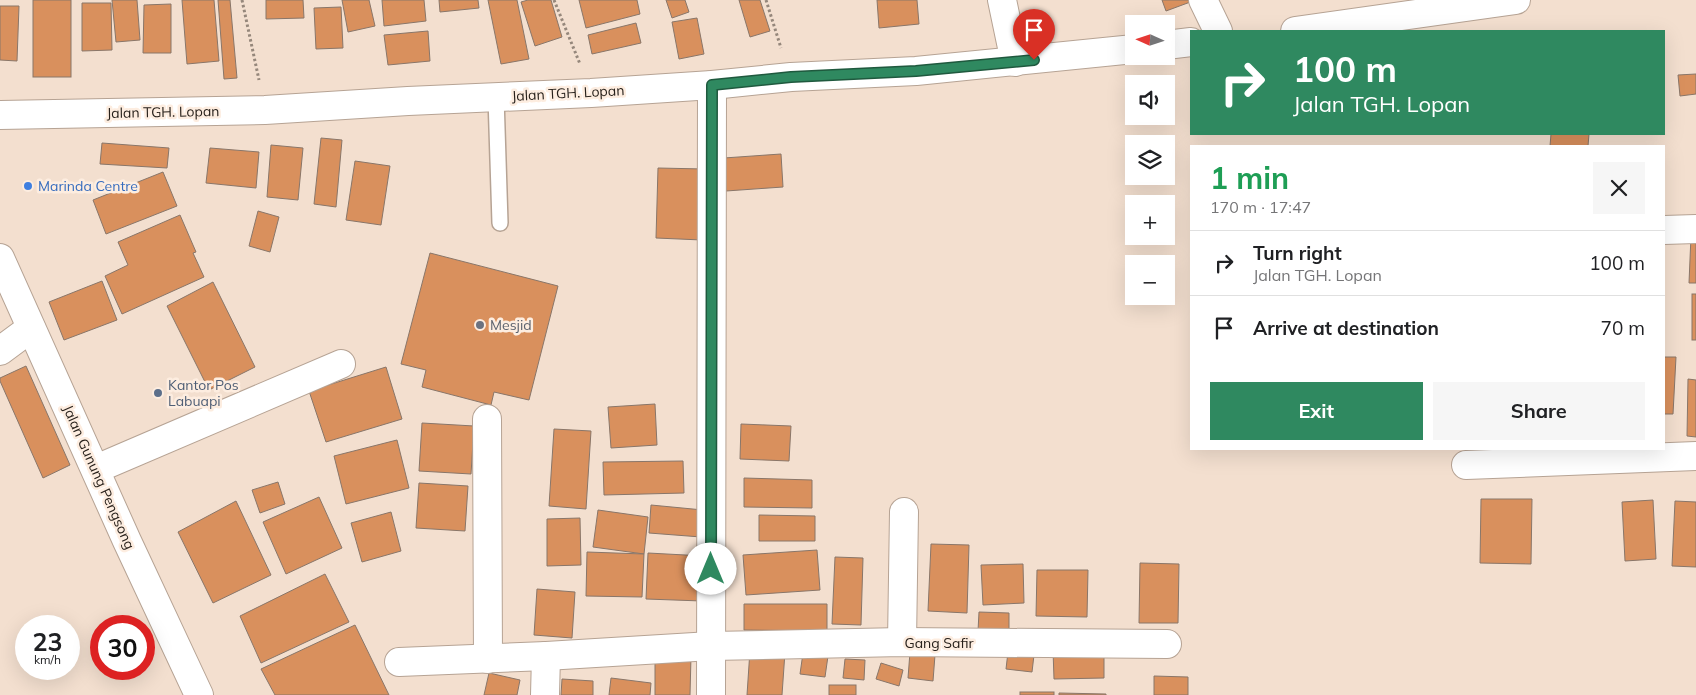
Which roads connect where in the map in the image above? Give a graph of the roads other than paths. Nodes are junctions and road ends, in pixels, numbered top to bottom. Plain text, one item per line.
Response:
1 (1002, 0) edge
2 (1204, 0) edge
3 (1516, 0) edge
4 (1218, 30) edge
5 (1301, 30) edge
6 (1190, 42) edge
7 (1175, 44) edge
8 (1125, 50) edge
9 (1014, 62) junction
10 (712, 85) junction
11 (496, 97) junction
12 (0, 115) edge
13 (500, 223) dead end
14 (1696, 229) edge
15 (1665, 230) edge
16 (0, 258) edge
17 (31, 328) junction
18 (0, 351) edge
19 (341, 364) dead end
20 (486, 419) dead end
21 (1696, 456) edge
22 (1466, 465) dead end
23 (96, 469) junction
24 (904, 512) dead end
25 (902, 642) junction
26 (1167, 644) dead end
27 (710, 646) junction
28 (546, 656) junction
29 (488, 659) junction
30 (399, 662) dead end
31 (199, 695) edge
32 (545, 695) edge
33 (710, 695) edge

1 - 9 main road
2 - 4 main road
3 - 5 main road
6 - 7 main road
8 - 9 main road, Jalan TGH. Lopan
9 - 10 main road, Jalan TGH. Lopan
10 - 11 main road, Jalan TGH. Lopan
10 - 27 main road
11 - 12 main road, Jalan TGH. Lopan
11 - 13 lane
14 - 15 main road
16 - 17 main road, Jalan Gunung Pengsong
17 - 18 main road
17 - 23 main road, Jalan Gunung Pengsong
19 - 23 main road
20 - 29 main road
21 - 22 main road
23 - 31 main road, Jalan Gunung Pengsong
24 - 25 main road
25 - 26 main road, Gang Safir
25 - 27 main road, Gang Safir
27 - 28 main road, Gang Safir
27 - 33 main road
28 - 29 main road, Gang Safir
28 - 32 main road
29 - 30 main road, Gang Safir

